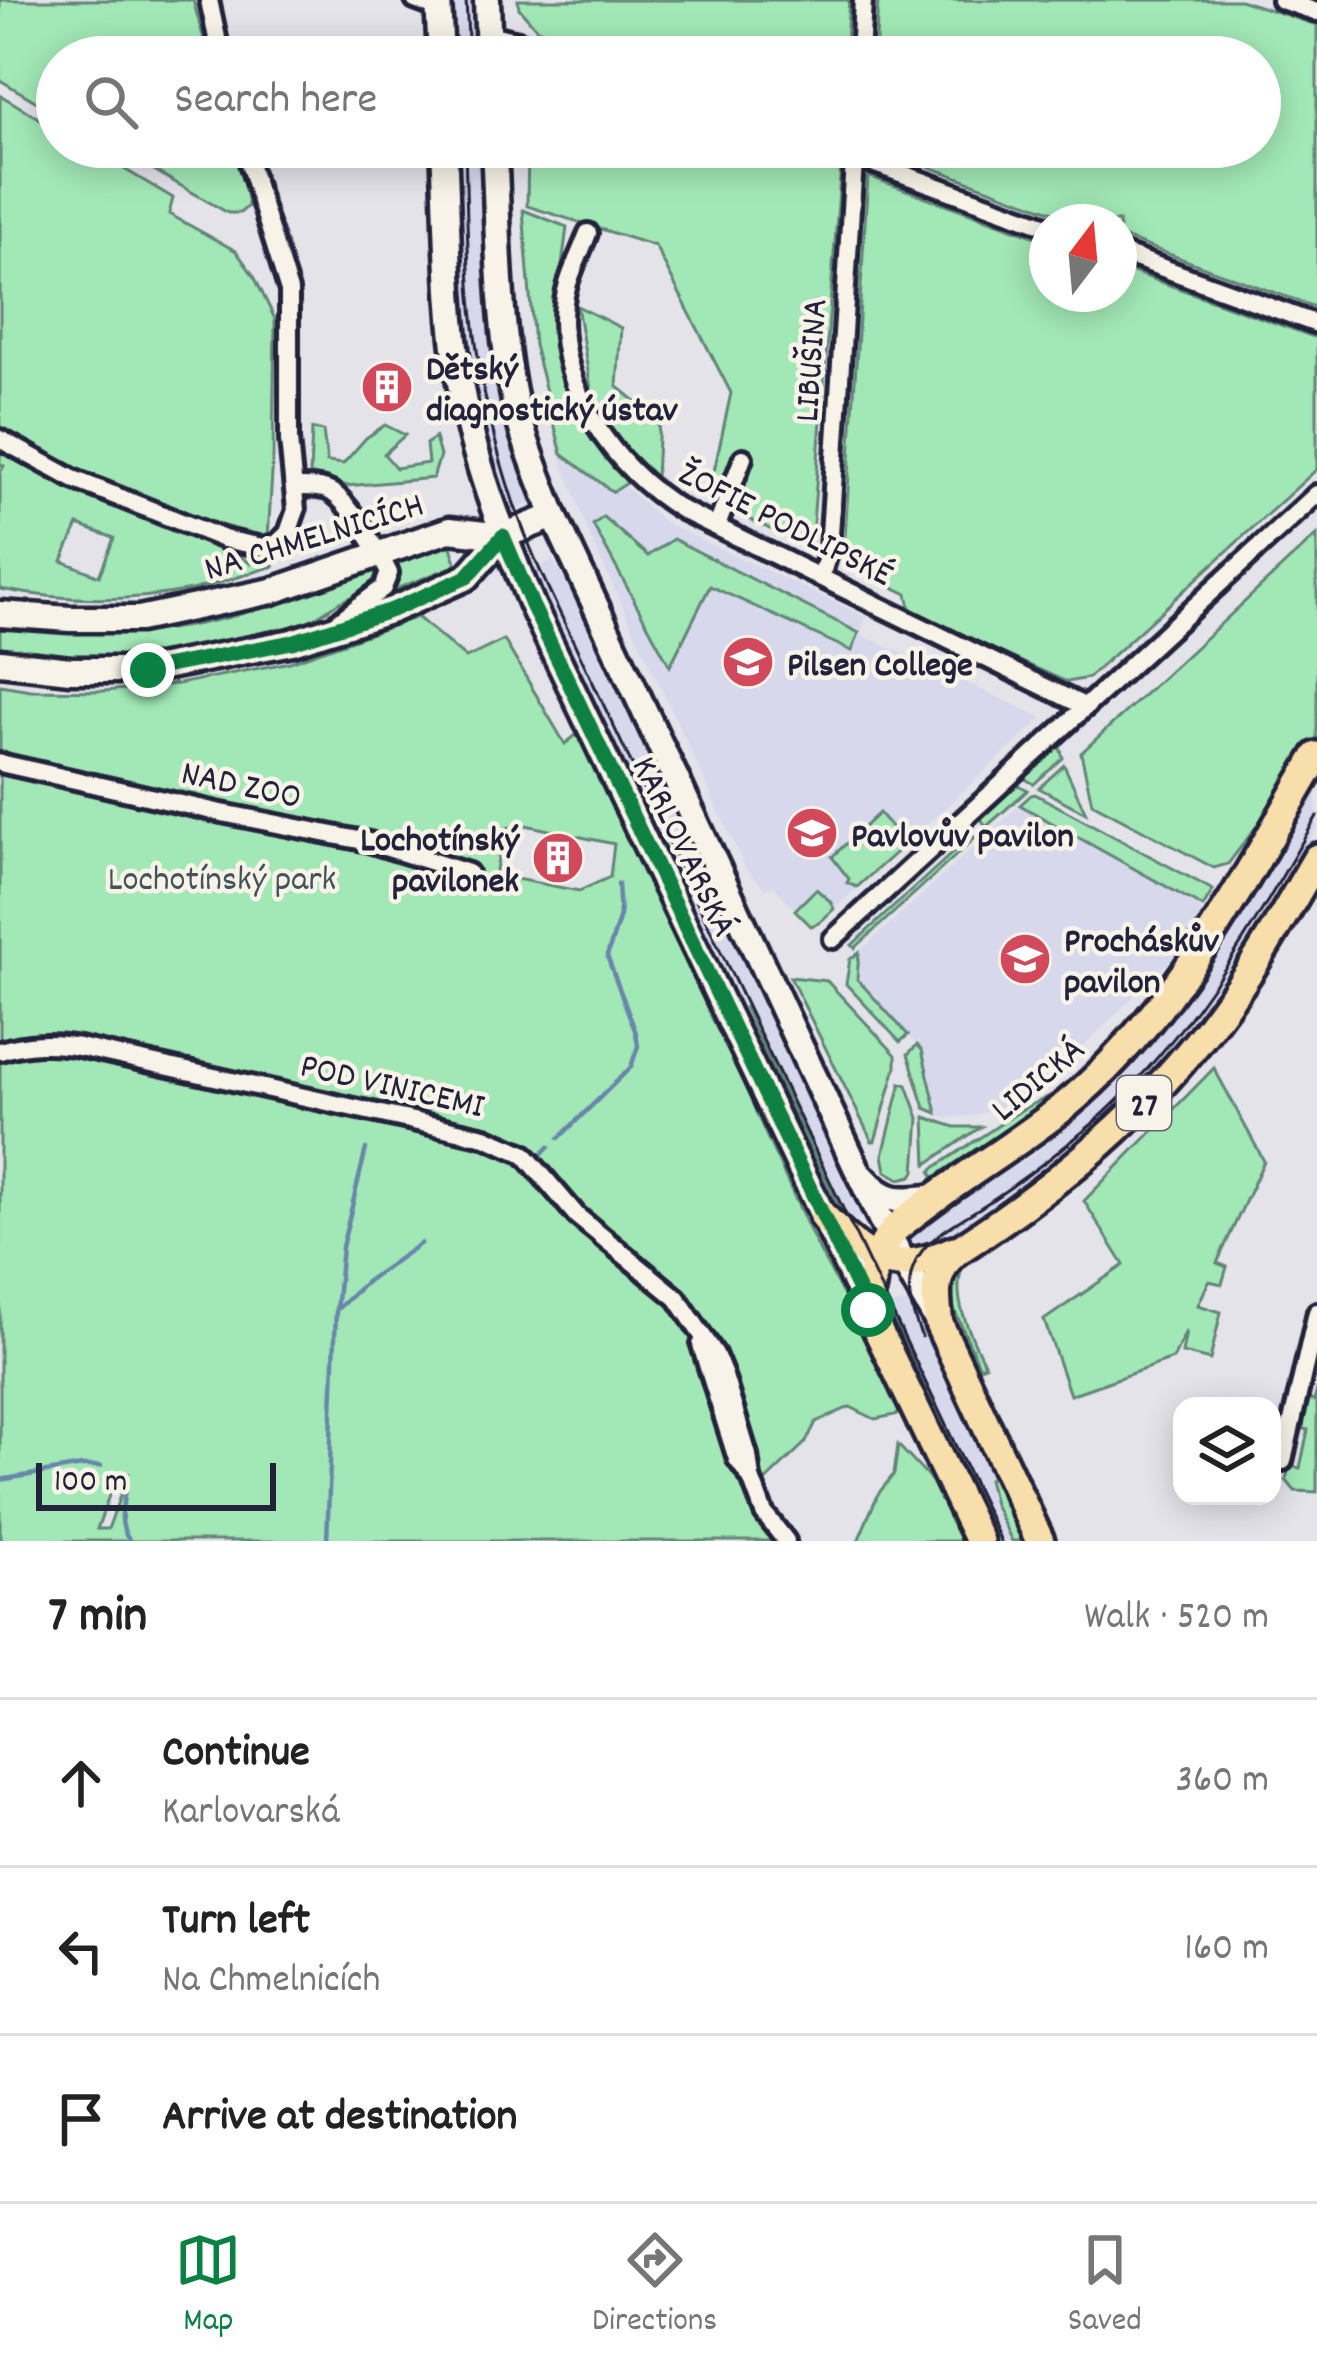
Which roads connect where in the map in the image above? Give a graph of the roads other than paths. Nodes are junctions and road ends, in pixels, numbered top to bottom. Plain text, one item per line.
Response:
1 (209, 0) edge
2 (487, 0) edge
3 (863, 0) edge
4 (1281, 0) edge
5 (431, 3) edge
6 (1317, 12) edge
7 (217, 36) edge
8 (437, 36) edge
9 (489, 36) edge
10 (861, 36) edge
11 (251, 168) edge
12 (446, 168) edge
13 (495, 168) edge
14 (854, 168) edge
15 (897, 168) edge
16 (1029, 219) edge
17 (588, 233) dead end
18 (1137, 259) edge
19 (1317, 324) edge
20 (0, 439) edge
21 (743, 458) dead end
22 (295, 487) junction
23 (1317, 494) edge
24 (554, 517) junction
25 (717, 526) junction
26 (503, 536) junction
27 (378, 553) junction
28 (820, 577) junction
29 (0, 614) edge
30 (327, 631) junction
31 (0, 662) edge
32 (1086, 707) junction
33 (1317, 756) edge
34 (0, 763) edge
35 (1317, 858) edge
36 (468, 873) dead end
37 (833, 939) dead end
38 (0, 1051) edge
39 (856, 1167) junction
40 (938, 1197) junction
41 (824, 1217) junction
42 (969, 1243) junction
43 (883, 1247) junction
44 (911, 1272) junction
45 (868, 1310) junction
46 (1317, 1312) edge
47 (939, 1324) junction
48 (1283, 1461) dead end
49 (786, 1541) edge
50 (979, 1541) edge
51 (1040, 1541) edge

1 - 7 street
2 - 9 main road
3 - 10 street
4 - 6 street
5 - 8 main road
11 - 22 street
12 - 26 main road, KARLOVARSKÁ
13 - 24 main road, KARLOVARSKÁ
14 - 28 street, LIBUŠINA
15 - 16 street
17 - 25 street, ŽOFIE PODLIPSKÉ
18 - 19 street
20 - 22 street
21 - 25 street
22 - 27 street
23 - 32 street
24 - 26 main road, NA CHMELNICÍCH
24 - 39 main road, KARLOVARSKÁ
25 - 28 street, ŽOFIE PODLIPSKÉ
26 - 27 main road, NA CHMELNICÍCH
26 - 30 main road, NA CHMELNICÍCH
26 - 41 main road, KARLOVARSKÁ
27 - 29 main road, NA CHMELNICÍCH
27 - 30 street
28 - 32 street, ŽOFIE PODLIPSKÉ
30 - 31 main road, NA CHMELNICÍCH
32 - 37 street
33 - 40 main road, LIDICKÁ / 27
34 - 36 street, NAD ZOO
35 - 42 main road, 27
38 - 49 street, POD VINICEMI
39 - 40 main road
39 - 43 main road, KARLOVARSKÁ
40 - 43 main road, LIDICKÁ / 27
41 - 43 main road
41 - 45 main road, KARLOVARSKÁ
42 - 44 main road
42 - 47 main road
43 - 44 main road
43 - 45 main road
44 - 47 main road
45 - 50 main road, KARLOVARSKÁ
46 - 48 street
47 - 51 main road

